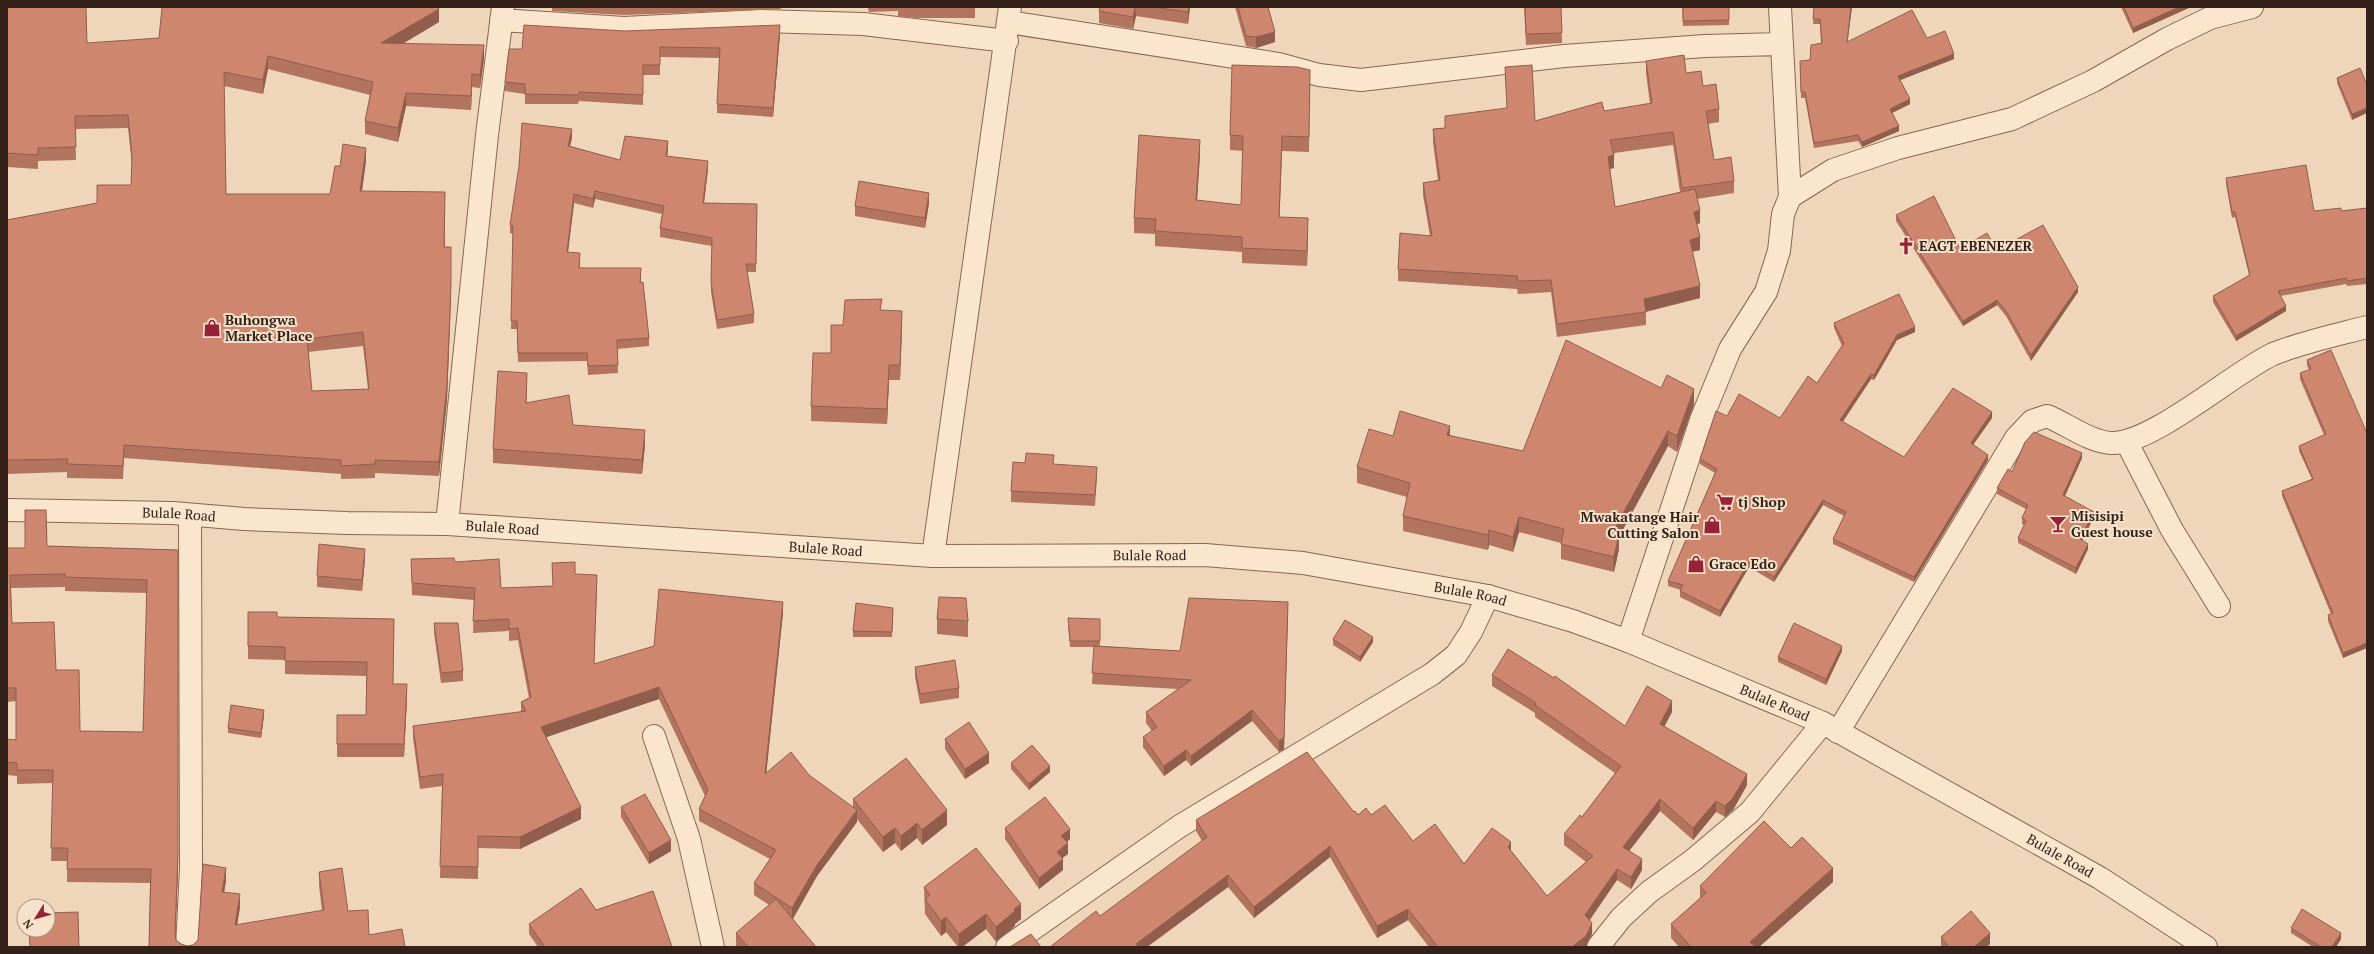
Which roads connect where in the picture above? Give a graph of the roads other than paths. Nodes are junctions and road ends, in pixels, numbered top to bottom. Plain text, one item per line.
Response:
1 (1780, 7) edge
2 (2252, 7) edge
3 (502, 13) edge
4 (1008, 24) edge
5 (1780, 44) junction
6 (1790, 197) junction
7 (2367, 327) edge
8 (2126, 441) junction
9 (7, 510) edge
10 (190, 515) junction
11 (447, 524) junction
12 (933, 556) junction
13 (1488, 596) junction
14 (2219, 606) dead end
15 (1628, 641) junction
16 (1830, 728) junction
17 (654, 736) dead end
18 (187, 947) edge
19 (713, 947) edge
20 (1007, 947) edge
21 (1598, 947) edge
22 (2206, 947) edge

1 - 5 street
2 - 6 street
3 - 4 street
3 - 11 street
4 - 5 street
4 - 12 street
5 - 6 street
6 - 15 street
7 - 8 street
8 - 14 street
8 - 16 street
9 - 10 street, Bulale Road
10 - 11 street, Bulale Road
10 - 18 street
11 - 12 street, Bulale Road
12 - 13 street, Bulale Road
13 - 15 street, Bulale Road
13 - 20 street
15 - 16 street, Bulale Road
16 - 21 street
16 - 22 street, Bulale Road
17 - 19 street

